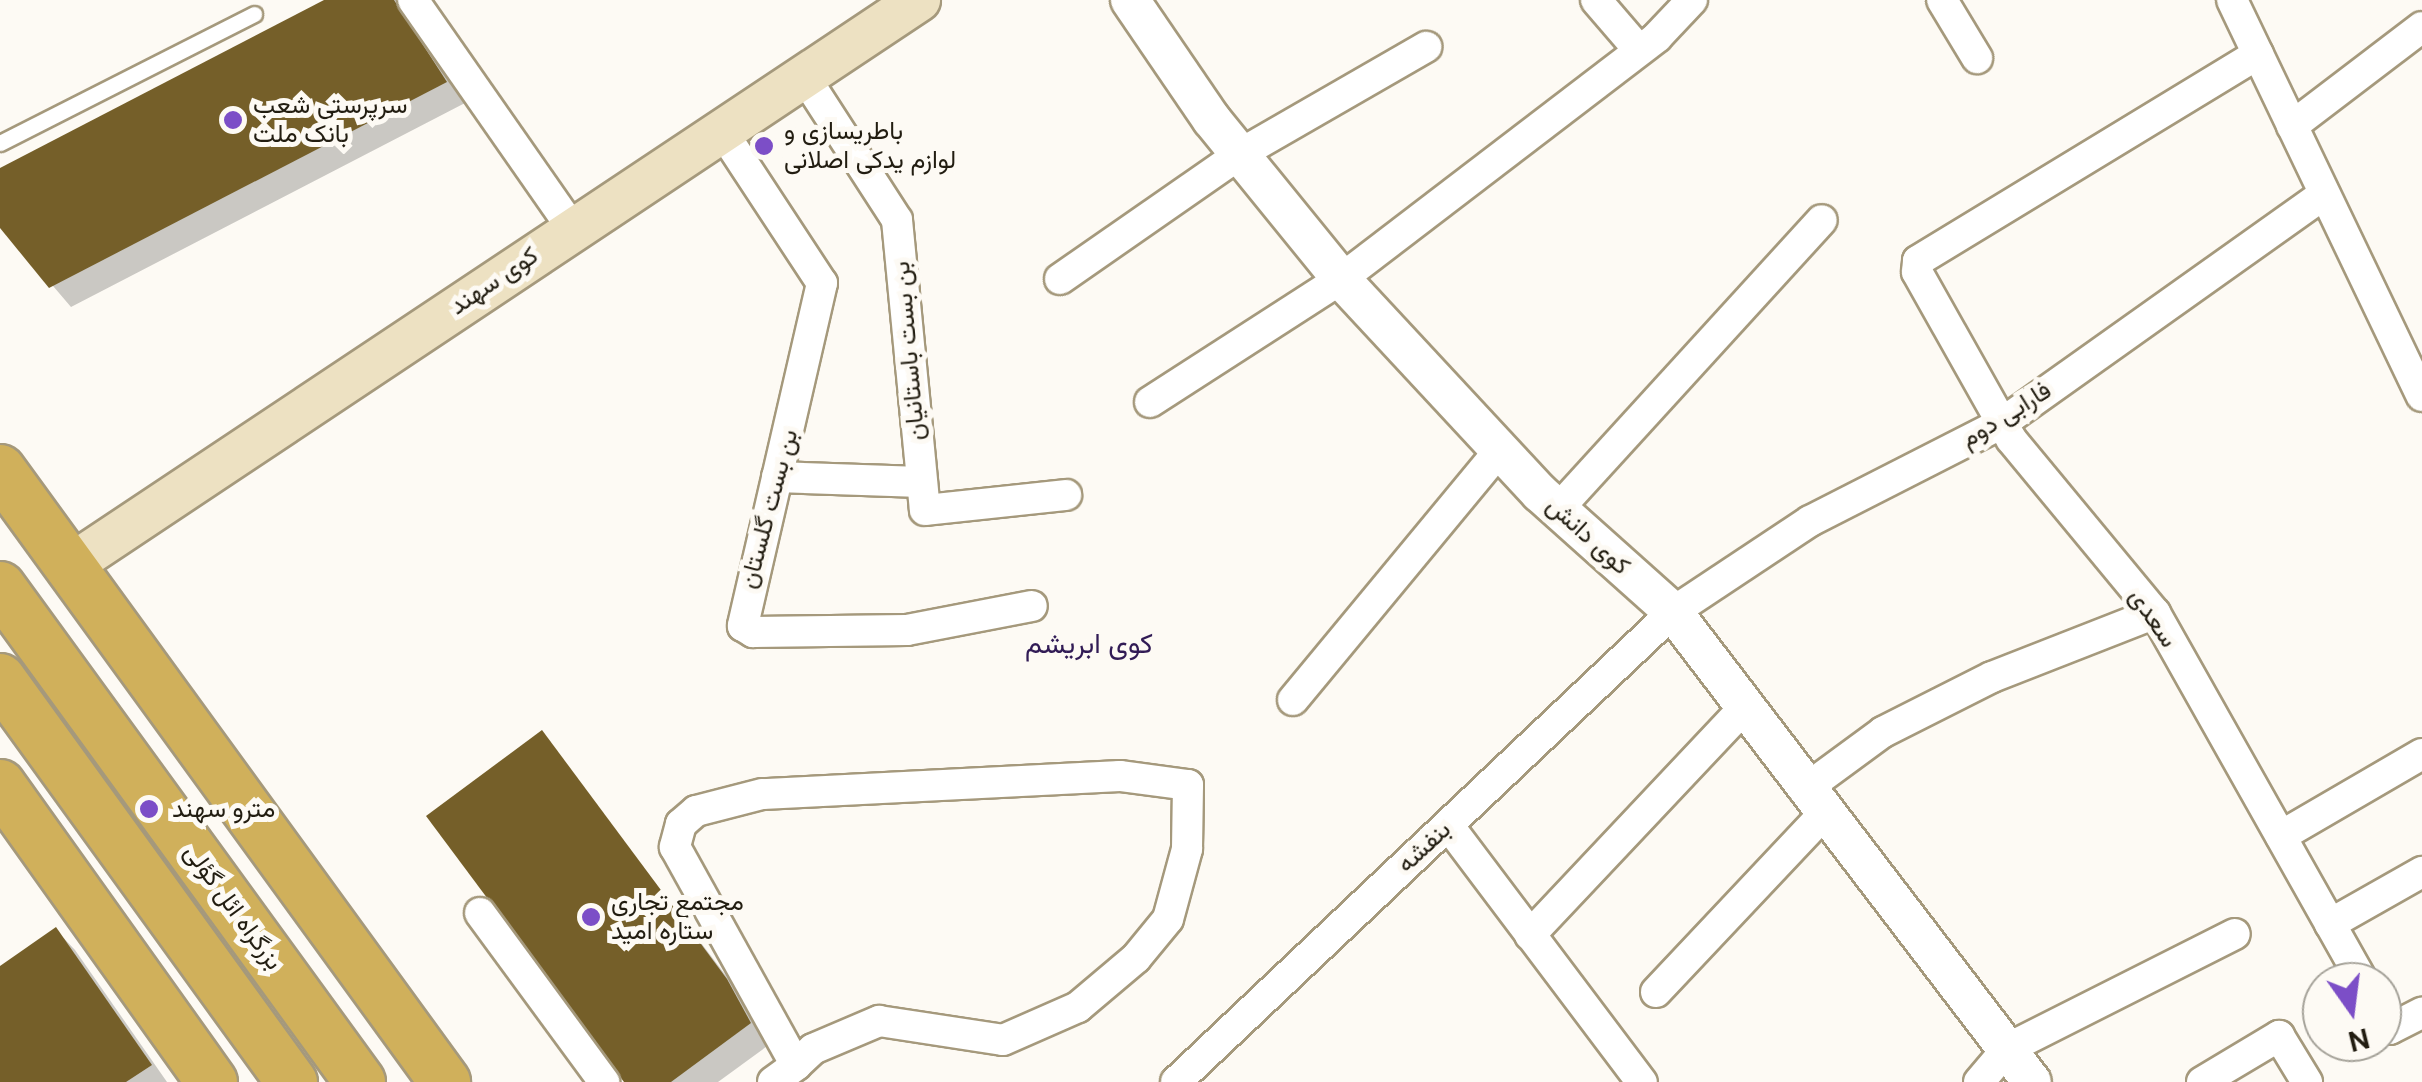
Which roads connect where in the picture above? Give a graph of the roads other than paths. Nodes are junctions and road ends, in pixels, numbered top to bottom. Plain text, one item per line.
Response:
1 (413, 0) edge
2 (920, 0) edge
3 (1130, 0) edge
4 (1596, 0) edge
5 (1692, 0) edge
6 (1942, 0) edge
7 (2232, 0) edge
8 (254, 14) dead end
9 (2422, 26) edge
10 (1426, 47) dead end
11 (1639, 50) junction
12 (2258, 54) junction
13 (1977, 58) dead end
14 (804, 76) junction
15 (2292, 126) junction
16 (722, 131) junction
17 (0, 143) edge
18 (1240, 154) junction
19 (2324, 194) junction
20 (1822, 220) dead end
21 (574, 229) junction
22 (1060, 279) dead end
23 (1341, 279) junction
24 (2422, 396) edge
25 (1150, 402) dead end
26 (2002, 423) junction
27 (1500, 450) junction
28 (0, 470) edge
29 (777, 477) junction
30 (921, 482) junction
31 (1066, 495) dead end
32 (1558, 509) junction
33 (70, 565) junction
34 (0, 587) edge
35 (1032, 606) dead end
36 (1673, 612) junction
37 (2155, 613) junction
38 (0, 679) edge
39 (1293, 700) dead end
40 (1742, 710) junction
41 (2422, 754) edge
42 (0, 785) edge
43 (1814, 802) junction
44 (1448, 824) junction
45 (2281, 836) junction
46 (2422, 872) edge
47 (480, 914) dead end
48 (2330, 924) junction
49 (2235, 934) dead end
50 (1530, 935) junction
51 (2352, 962) edge
52 (1656, 992) dead end
53 (2006, 1049) junction
54 (784, 1073) edge
55 (212, 1082) edge
56 (292, 1082) edge
57 (360, 1082) edge
58 (445, 1082) edge
59 (604, 1082) edge
60 (1176, 1082) edge
61 (1642, 1082) edge
62 (1979, 1082) edge
63 (2032, 1082) edge
64 (2202, 1082) edge
65 (2307, 1082) edge

1 - 21 street
2 - 14 main road, کوی سهند
3 - 18 street, کوی دانش
4 - 11 street
5 - 11 street
6 - 13 street
7 - 12 street
8 - 17 lane
9 - 15 street
10 - 18 street
11 - 23 street
12 - 15 street
12 - 26 street, سعدی
14 - 16 main road, کوی سهند
14 - 30 street, بن بست باستانیان
15 - 19 street
16 - 21 main road, کوی سهند
16 - 29 street, بن بست گلستان
18 - 22 street
18 - 23 street, کوی دانش
19 - 24 street
19 - 26 street, فارابی دوم
20 - 32 street
21 - 33 main road, کوی سهند
23 - 25 street
23 - 27 street, کوی دانش
26 - 36 street, فارابی دوم
26 - 37 street, سعدی
27 - 32 street, کوی دانش
27 - 39 street
28 - 33 highway
29 - 30 street
29 - 35 street, بن بست گلستان
30 - 31 street
32 - 36 street, کوی دانش
33 - 58 highway
34 - 57 highway, بزرگراه ائل گؤلی
36 - 40 street, کوی دانش
36 - 44 street, بنفشه
37 - 43 street
37 - 45 street, سعدی
38 - 56 highway
40 - 43 street, کوی دانش
40 - 50 street
41 - 45 street
42 - 55 highway
43 - 52 street
43 - 53 street, کوی دانش
44 - 50 street
44 - 60 street, بنفشه
45 - 48 street, سعدی
46 - 48 street
47 - 59 street
48 - 51 street, سعدی
49 - 53 street
50 - 61 street
53 - 62 street
53 - 63 street, کوی دانش
54 - 54 street
64 - 65 street

